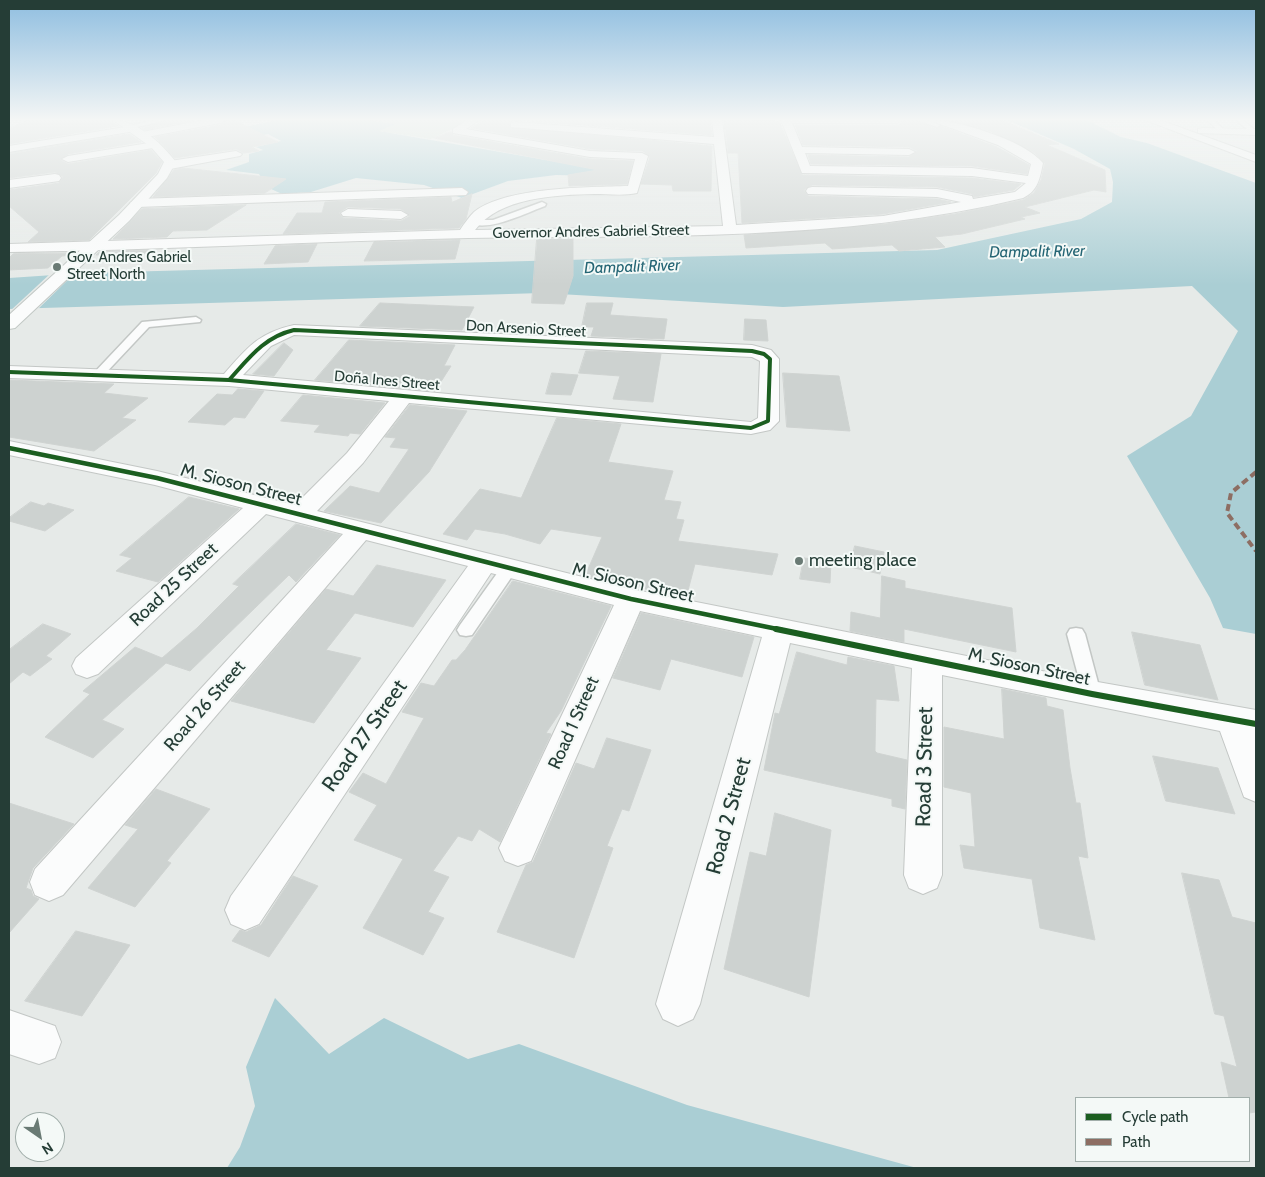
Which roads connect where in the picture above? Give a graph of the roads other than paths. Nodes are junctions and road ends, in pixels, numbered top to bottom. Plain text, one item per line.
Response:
1 (162, 175) edge
2 (637, 175) edge
3 (724, 175) edge
4 (807, 175) edge
5 (995, 175) edge
6 (1035, 175) edge
7 (55, 178) dead end
8 (1034, 180) junction
9 (9, 184) edge
10 (152, 187) junction
11 (168, 187) dead end
12 (812, 190) junction
13 (462, 192) dead end
14 (217, 197) dead end
15 (983, 202) junction
16 (137, 203) junction
17 (542, 204) dead end
18 (296, 211) dead end
19 (334, 212) dead end
20 (401, 215) dead end
21 (473, 222) junction
22 (834, 224) junction
23 (730, 230) junction
24 (464, 234) junction
25 (95, 244) junction
26 (11, 249) edge
27 (196, 320) dead end
28 (10, 323) edge
29 (9, 372) edge
30 (97, 376) junction
31 (230, 380) junction
32 (404, 395) junction
33 (762, 426) joint
34 (9, 448) edge
35 (261, 505) junction
36 (300, 514) junction
37 (361, 530) junction
38 (497, 566) junction
39 (631, 599) junction
40 (779, 628) junction
41 (466, 630) dead end
42 (1076, 634) dead end
43 (927, 660) junction
44 (87, 666) dead end
45 (1092, 694) junction
46 (1244, 722) edge
47 (1256, 786) edge
48 (518, 848) dead end
49 (923, 875) dead end
50 (50, 882) dead end
51 (245, 910) dead end
52 (678, 1004) dead end

1 - 10 street
2 - 21 street
3 - 23 street
4 - 12 street
5 - 8 street
6 - 8 street
7 - 9 street
8 - 15 street, Governor Andres Gabriel Street
10 - 11 street
10 - 16 street
12 - 15 street
12 - 22 street
13 - 16 street
14 - 16 lane
15 - 22 street, Governor Andres Gabriel Street
16 - 18 street
16 - 25 street
17 - 21 lane
19 - 20 street
21 - 24 street
22 - 23 street, Governor Andres Gabriel Street
23 - 24 street, Governor Andres Gabriel Street
24 - 25 street, Governor Andres Gabriel Street
25 - 26 street, Governor Andres Gabriel Street
25 - 28 street
27 - 30 lane
29 - 30 street, Doña Ines Street
30 - 31 street, Doña Ines Street
31 - 32 street, Doña Ines Street
31 - 33 street, Don Arsenio Street
32 - 33 street, Doña Ines Street
32 - 36 street
34 - 35 street, M. Sioson Street
35 - 36 street, M. Sioson Street
35 - 44 street, Road 25 Street
36 - 37 street, M. Sioson Street
37 - 38 street, M. Sioson Street
37 - 50 street, Road 26 Street
38 - 39 street, M. Sioson Street
38 - 41 lane
38 - 51 street, Road 27 Street
39 - 40 street, M. Sioson Street
39 - 48 street, Road 1 Street
40 - 43 street, M. Sioson Street
40 - 52 street, Road 2 Street
42 - 45 lane
43 - 45 street, M. Sioson Street
43 - 49 street, Road 3 Street
45 - 46 street, M. Sioson Street
46 - 47 street

